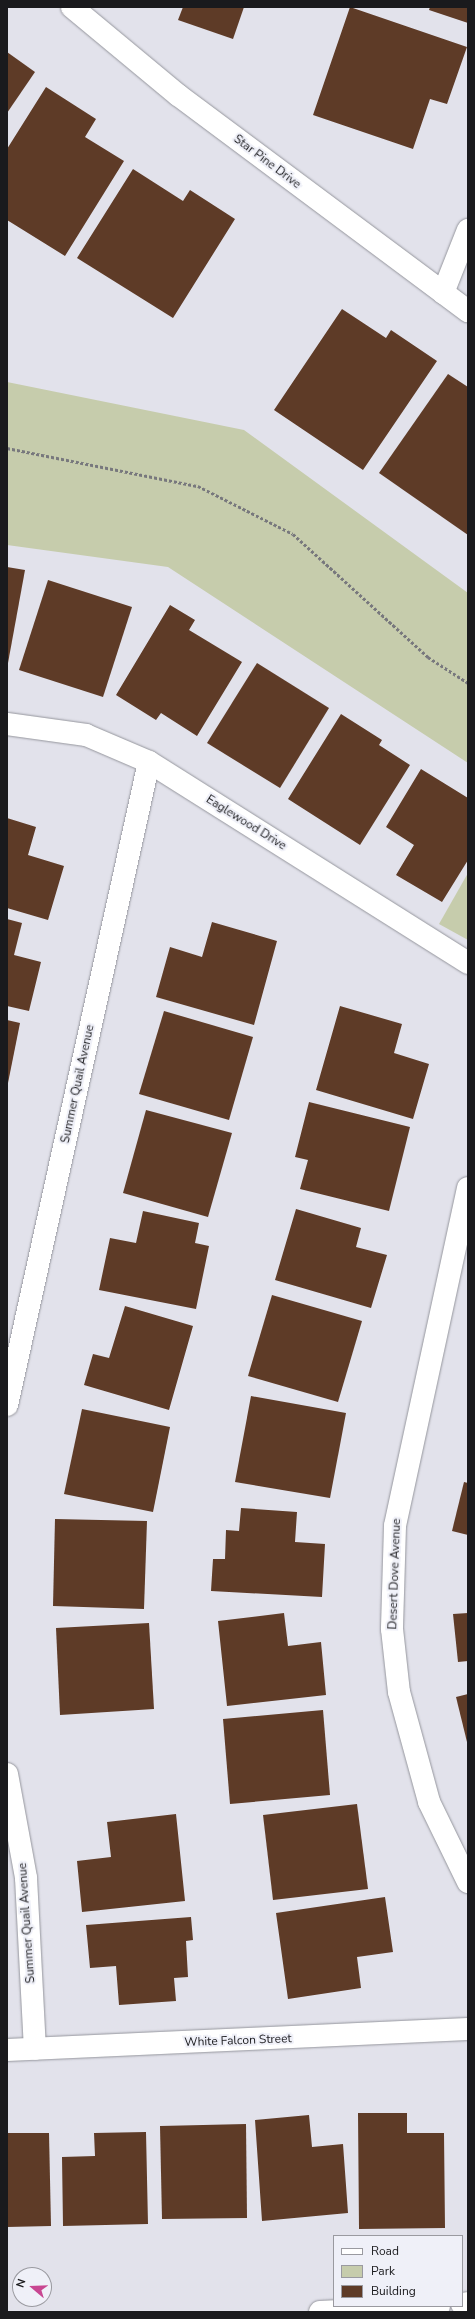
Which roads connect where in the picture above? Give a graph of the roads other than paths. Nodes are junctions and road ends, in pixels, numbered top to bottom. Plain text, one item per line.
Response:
1 (72, 7) edge
2 (468, 230) edge
3 (443, 294) junction
4 (468, 311) edge
5 (7, 724) edge
6 (149, 762) junction
7 (468, 963) edge
8 (468, 1188) edge
9 (7, 1405) edge
10 (7, 1774) edge
11 (468, 1882) edge
12 (468, 2029) edge
13 (35, 2049) junction
14 (7, 2050) edge
15 (418, 2307) edge
16 (320, 2312) edge

1 - 3 street, Star Pine Drive
2 - 3 street
3 - 4 street, Star Pine Drive
5 - 6 street, Eaglewood Drive
6 - 7 street, Eaglewood Drive
6 - 9 street, Summer Quail Avenue
8 - 11 street, Desert Dove Avenue
10 - 13 street, Summer Quail Avenue
12 - 13 street, White Falcon Street
13 - 14 street, White Falcon Street
15 - 16 street

